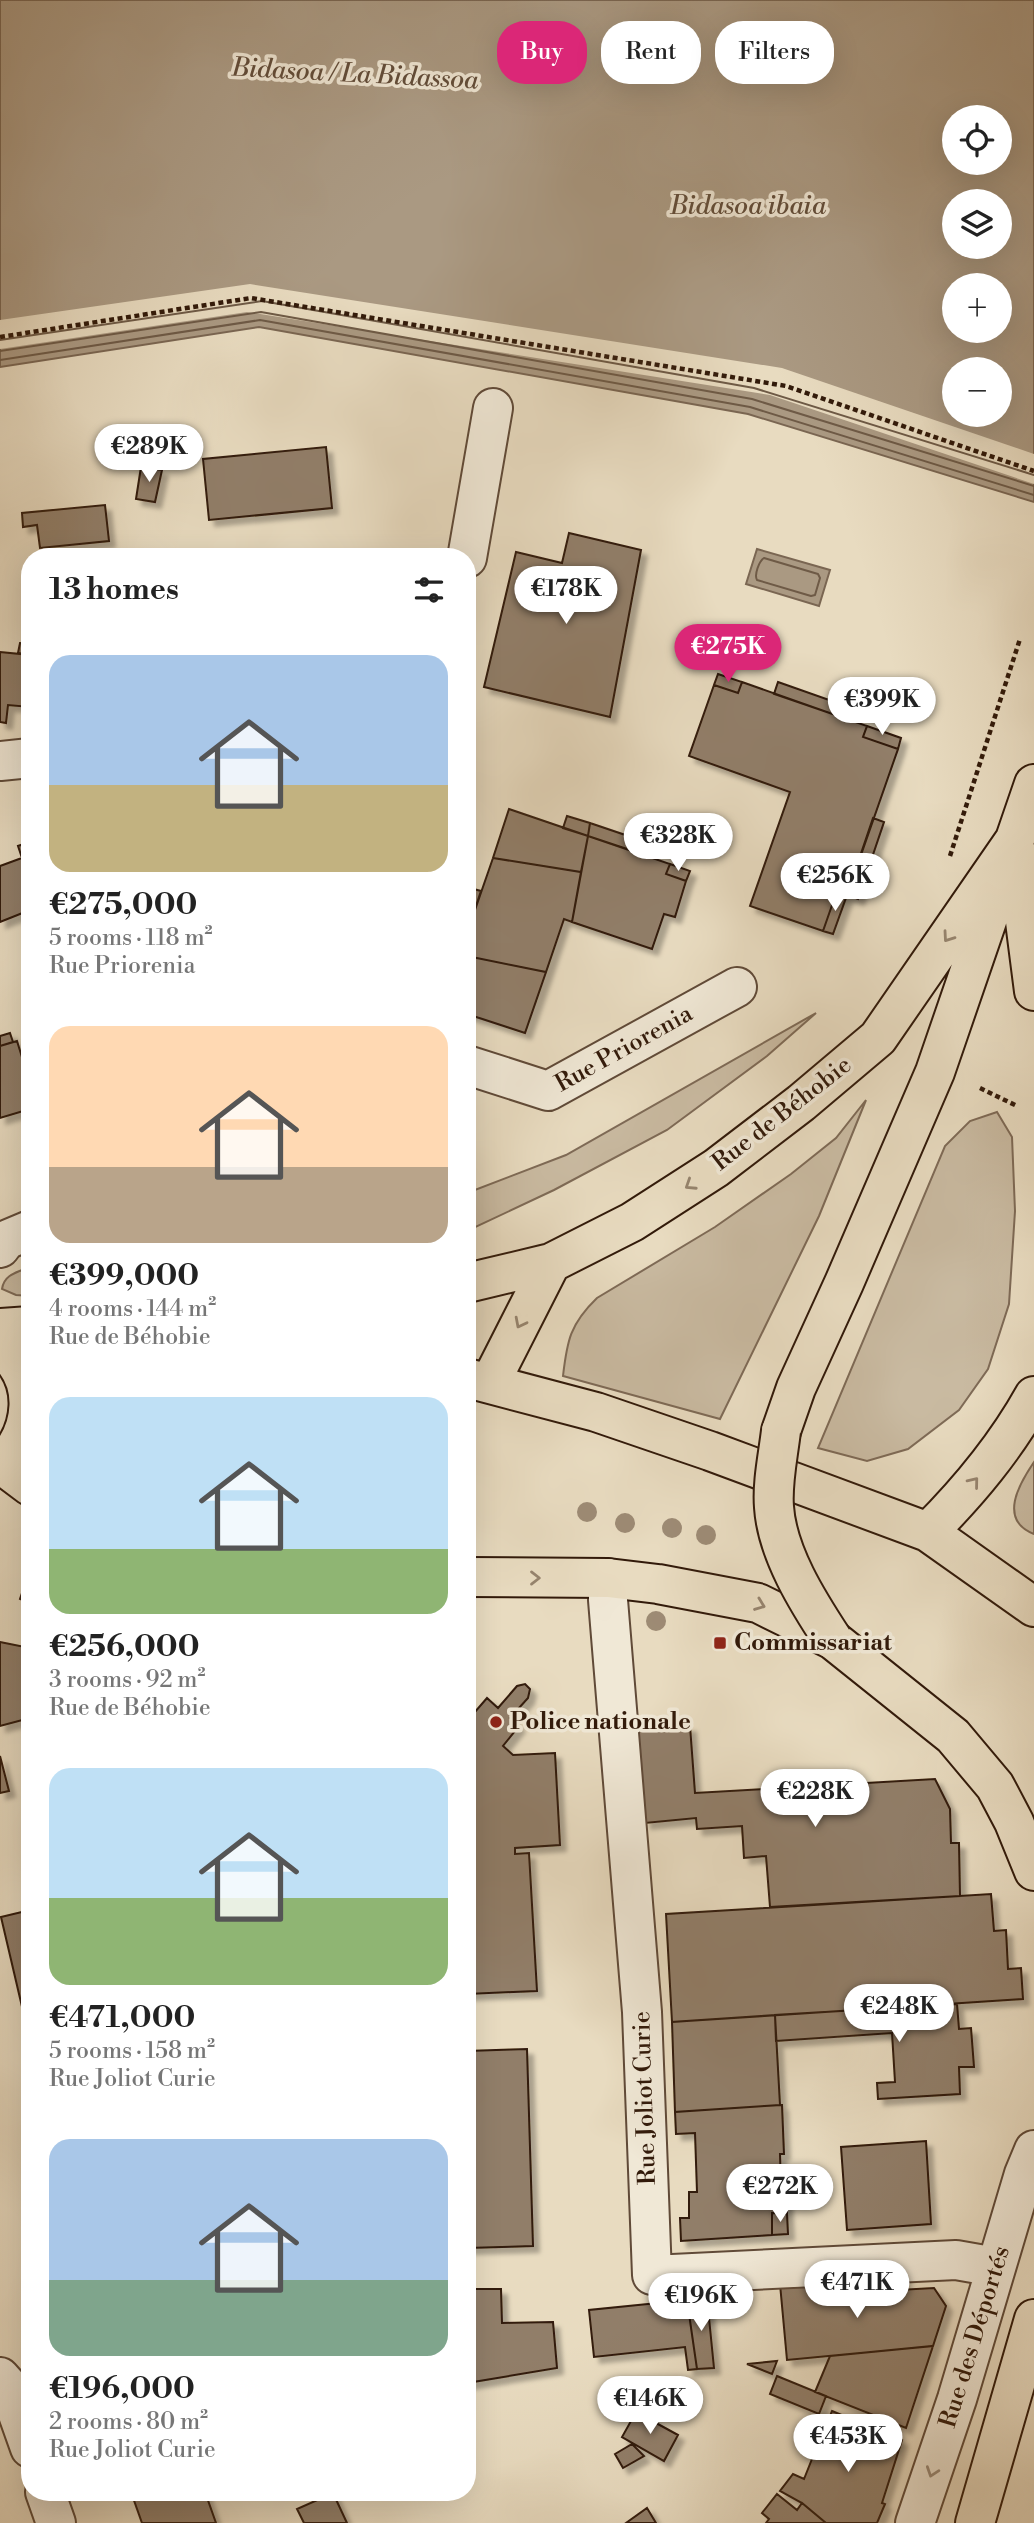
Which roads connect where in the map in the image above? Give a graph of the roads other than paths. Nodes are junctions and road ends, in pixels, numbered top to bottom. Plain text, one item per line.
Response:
1 (493, 408) dead end
2 (469, 548) edge
3 (21, 759) edge
4 (0, 761) edge
5 (1034, 784) edge
6 (1014, 841) junction
7 (737, 987) dead end
8 (1034, 991) edge
9 (476, 1068) edge
10 (21, 1234) edge
11 (0, 1248) edge
12 (551, 1263) junction
13 (476, 1281) edge
14 (21, 1327) edge
15 (0, 1328) edge
16 (0, 1347) edge
17 (21, 1373) edge
18 (478, 1380) edge
19 (1034, 1396) edge
20 (21, 1439) edge
21 (10, 1472) edge
22 (928, 1532) junction
23 (476, 1577) edge
24 (608, 1578) junction
25 (1034, 1607) edge
26 (833, 1640) junction
27 (1034, 1871) edge
28 (1034, 2150) edge
29 (996, 2267) junction
30 (1034, 2319) edge
31 (0, 2377) edge
32 (21, 2423) edge
33 (49, 2501) edge
34 (57, 2523) edge
35 (915, 2523) edge
36 (975, 2523) edge

1 - 2 street
3 - 4 street
5 - 6 main road, Rue de Béhobie
6 - 8 main road, Rue de Béhobie
6 -> 12 main road, Rue de Béhobie
6 - 26 main road, Rue de Béhobie, bridge
7 - 9 street, Rue Priorenia
10 - 11 street
12 - 13 main road, Rue de Béhobie
12 -> 18 main road
14 - 15 main road
16 - 17 main road
18 - 22 main road
22 -> 19 main road
20 - 21 main road
22 - 25 main road
23 -> 24 main road, Rue de Béhobie
24 -> 26 main road, Rue de Béhobie
24 - 29 street, Rue Joliot Curie
26 - 27 main road, Rue de Béhobie
28 - 29 street, Rue des Déportés
29 -> 35 street, Rue des Déportés
30 - 36 main road
31 - 32 street
33 - 34 street

